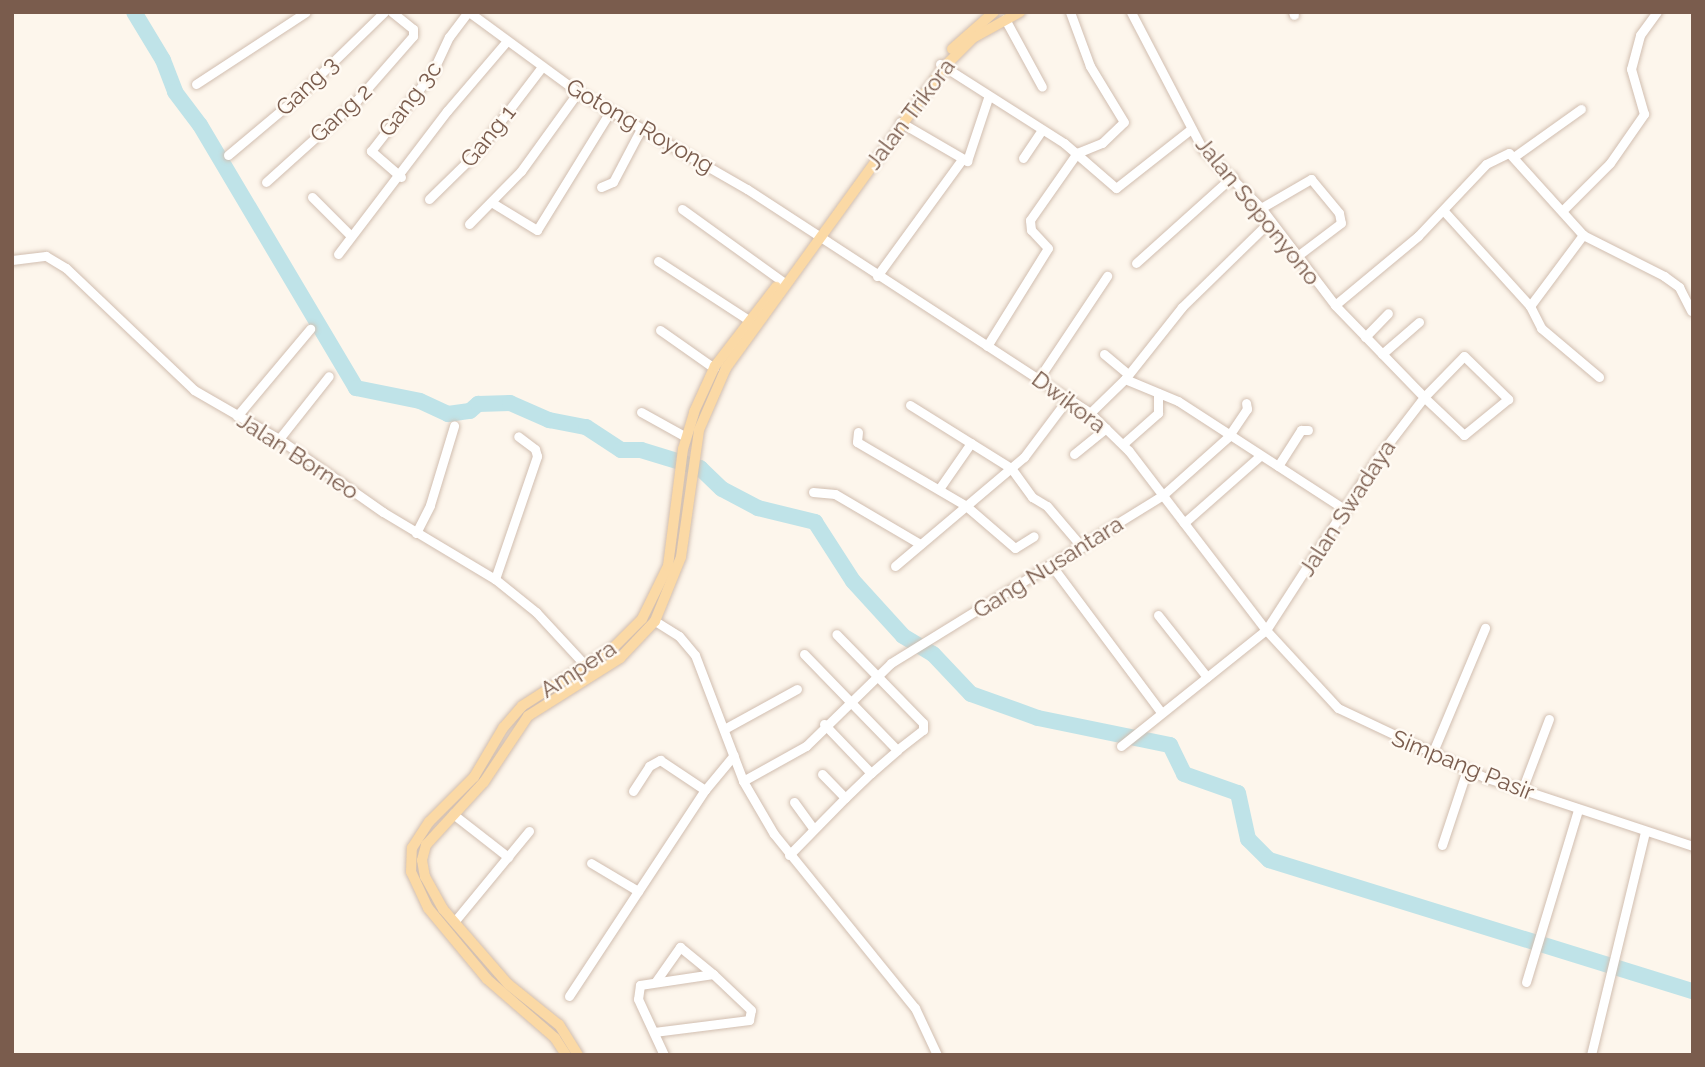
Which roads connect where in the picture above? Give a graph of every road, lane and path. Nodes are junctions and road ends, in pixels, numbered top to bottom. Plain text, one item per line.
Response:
1 (306, 12) edge
2 (384, 12) edge
3 (392, 12) edge
4 (469, 12) edge
5 (994, 12) edge
6 (1020, 12) edge
7 (1070, 12) edge
8 (1131, 12) edge
9 (1657, 12) edge
10 (1005, 19) junction
11 (506, 43) junction
12 (942, 65) junction
13 (541, 68) junction
14 (196, 84) dead end
15 (1042, 87) dead end
16 (578, 92) junction
17 (988, 98) junction
18 (1581, 109) dead end
19 (610, 112) junction
20 (901, 123) junction
21 (641, 129) junction
22 (1191, 129) junction
23 (1042, 130) junction
24 (1077, 152) junction
25 (228, 155) dead end
26 (1515, 156) junction
27 (1023, 158) dead end
28 (961, 161) junction
29 (1233, 176) junction
30 (401, 177) junction
31 (266, 182) dead end
32 (601, 187) dead end
33 (312, 197) dead end
34 (429, 199) dead end
35 (491, 202) junction
36 (1261, 208) junction
37 (682, 209) dead end
38 (1443, 210) junction
39 (1563, 210) junction
40 (1268, 223) junction
41 (468, 224) dead end
42 (351, 235) junction
43 (817, 236) junction
44 (1583, 236) junction
45 (338, 254) dead end
46 (1296, 257) junction
47 (12, 260) edge
48 (658, 261) dead end
49 (1136, 263) dead end
50 (877, 276) junction
51 (1107, 276) dead end
52 (783, 282) junction
53 (1335, 305) junction
54 (1530, 306) junction
55 (1691, 311) dead end
56 (1388, 313) dead end
57 (750, 321) junction
58 (1419, 321) dead end
59 (310, 329) dead end
60 (660, 331) dead end
61 (1365, 337) junction
62 (987, 346) junction
63 (1104, 354) dead end
64 (1382, 354) junction
65 (714, 368) junction
66 (329, 376) dead end
67 (1039, 377) junction
68 (1126, 377) junction
69 (1599, 377) dead end
70 (1158, 393) junction
71 (1069, 397) junction
72 (1424, 397) junction
73 (1246, 403) dead end
74 (910, 405) dead end
75 (641, 412) dead end
76 (1090, 413) junction
77 (237, 416) junction
78 (454, 426) dead end
79 (1106, 428) junction
80 (1308, 430) dead end
81 (858, 432) dead end
82 (518, 436) dead end
83 (686, 437) junction
84 (1228, 437) junction
85 (279, 439) junction
86 (971, 443) junction
87 (1123, 444) junction
88 (688, 450) junction
89 (1074, 454) dead end
90 (1260, 456) junction
91 (1278, 466) junction
92 (1011, 468) junction
93 (685, 479) junction
94 (939, 489) junction
95 (813, 492) dead end
96 (1163, 495) junction
97 (965, 505) junction
98 (1346, 510) junction
99 (1184, 523) junction
100 (416, 533) junction
101 (1034, 536) dead end
102 (920, 544) junction
103 (1082, 547) junction
104 (895, 566) dead end
105 (1052, 566) junction
106 (495, 579) junction
107 (1158, 615) dead end
108 (655, 621) junction
109 (634, 628) junction
110 (1485, 628) dead end
111 (1266, 630) junction
112 (835, 634) dead end
113 (642, 638) junction
114 (804, 654) dead end
115 (585, 665) junction
116 (877, 675) junction
117 (1207, 677) junction
118 (797, 689) dead end
119 (850, 700) junction
120 (1161, 712) junction
121 (1549, 719) dead end
122 (824, 724) junction
123 (726, 729) junction
124 (1121, 746) dead end
125 (897, 750) junction
126 (1432, 754) junction
127 (734, 755) junction
128 (1467, 770) junction
129 (871, 773) junction
130 (822, 774) dead end
131 (743, 780) junction
132 (705, 790) junction
133 (1522, 790) junction
134 (633, 791) dead end
135 (845, 798) junction
136 (794, 802) dead end
137 (1578, 810) junction
138 (453, 814) junction
139 (813, 828) junction
140 (529, 831) dead end
141 (1645, 831) junction
142 (1442, 845) dead end
143 (1693, 846) edge
144 (789, 855) junction
145 (508, 857) junction
146 (591, 863) dead end
147 (638, 891) junction
148 (454, 922) junction
149 (713, 974) junction
150 (656, 981) junction
151 (1526, 982) dead end
152 (569, 996) dead end
153 (654, 1031) junction
154 (566, 1055) edge
155 (578, 1055) edge
156 (664, 1055) edge
157 (937, 1055) edge
158 (1591, 1055) edge

1 - 14 street
2 - 25 street, Gang 3
3 - 31 street, Gang 2
4 - 11 street, Gotong Royong
4 - 30 street, Gang 3c
5 - 12 main road, Jalan Trikora
6 - 10 main road, Jalan Trikora
7 - 24 street
8 - 22 street, Jalan Soponyono
9 - 39 street
10 - 12 main road, Jalan Trikora
10 - 15 street
11 - 13 street, Gotong Royong
11 - 30 street
12 - 17 street
12 - 20 main road, Jalan Trikora
13 - 16 street, Gotong Royong
13 - 34 street, Gang 1
16 - 19 street, Gotong Royong
16 - 35 street
17 - 23 street
17 - 28 street
18 - 26 street
19 - 21 street, Gotong Royong
19 - 35 street
20 - 28 street
20 - 43 main road, Jalan Trikora
21 - 32 street
21 - 43 street, Gotong Royong
22 - 24 street
22 - 29 street, Jalan Soponyono
23 - 24 street
23 - 27 street
24 - 62 street
26 - 38 street
26 - 39 street
28 - 50 street
29 - 36 street, Jalan Soponyono
29 - 49 street
30 - 42 street
33 - 42 street
35 - 41 street
36 - 40 street, Jalan Soponyono
36 - 46 street
37 - 52 street
38 - 53 street
38 - 54 street
39 - 44 street
40 - 46 street, Jalan Soponyono
40 - 68 street
42 - 45 street
43 - 50 street, Dwikora
43 - 52 main road, Ampera
44 - 54 street
44 - 55 street
46 - 53 street, Jalan Soponyono
47 - 77 street, Jalan Borneo
48 - 57 street
50 - 62 street, Dwikora
51 - 67 street
52 - 57 main road, Ampera
52 - 88 main road, Ampera
53 - 61 street, Jalan Soponyono
54 - 69 street
56 - 61 street
57 - 65 main road, Ampera
58 - 64 street
59 - 77 street
60 - 65 street
61 - 64 street, Jalan Soponyono
62 - 67 street, Dwikora
63 - 68 street
64 - 72 street, Jalan Soponyono
65 - 83 main road, Ampera
66 - 85 street
67 - 71 street, Dwikora
68 - 70 street
68 - 76 street
70 - 84 street
70 - 87 street
71 - 76 street, Dwikora
71 - 92 street
72 - 72 street
72 - 98 street, Jalan Swadaya
73 - 84 street, Gang Nusantara
74 - 86 street
75 - 83 street
76 - 79 street, Dwikora
77 - 85 street, Jalan Borneo
78 - 100 street
79 - 87 street, Dwikora
79 - 89 street
80 - 91 street
81 - 94 street
82 - 106 street
83 - 88 main road, Ampera
84 - 90 street
84 - 96 street, Gang Nusantara
85 - 100 street, Jalan Borneo
86 - 92 street
86 - 94 street
87 - 96 street, Dwikora
88 - 93 main road, Ampera
90 - 91 street
90 - 99 street
91 - 98 street
92 - 97 street
92 - 103 street
93 - 108 main road, Ampera
93 - 109 main road, Ampera
94 - 97 street
95 - 102 street
96 - 99 street, Dwikora
96 - 103 street, Gang Nusantara
97 - 101 street
97 - 102 street
98 - 111 street, Jalan Swadaya
99 - 111 street, Dwikora
100 - 106 street, Jalan Borneo
102 - 104 street
103 - 105 street, Gang Nusantara
105 - 116 street, Gang Nusantara
105 - 120 street
106 - 115 street, Jalan Borneo
107 - 117 street
108 - 113 main road, Ampera
108 - 123 street
109 - 113 main road
109 - 115 main road, Ampera
110 - 126 street
111 - 117 street, Jalan Swadaya
111 - 126 street, Simpang Pasir
112 - 116 street
113 - 138 main road, Ampera
114 - 119 street
115 - 154 main road, Ampera
116 - 119 street, Gang Nusantara
116 - 125 street
117 - 120 street, Jalan Swadaya
118 - 123 street
119 - 122 street, Gang Nusantara
119 - 125 street
120 - 124 street, Jalan Swadaya
121 - 133 street
122 - 129 street
122 - 131 street, Gang Nusantara
123 - 127 street
125 - 129 street
126 - 128 street, Simpang Pasir
127 - 131 street
127 - 132 street
128 - 133 street, Simpang Pasir
128 - 142 street
129 - 135 street
130 - 135 street
131 - 144 street
132 - 134 street
132 - 147 street
133 - 137 street, Simpang Pasir
135 - 139 street
136 - 139 street
137 - 141 street, Simpang Pasir
137 - 151 street
138 - 145 street
138 - 148 main road, Ampera
139 - 144 street
140 - 145 street
141 - 143 street, Simpang Pasir
141 - 158 street
144 - 157 street
145 - 148 street
146 - 147 street
147 - 152 street
148 - 155 main road, Ampera
149 - 150 street
149 - 150 street
149 - 153 street
150 - 153 street
153 - 156 street

